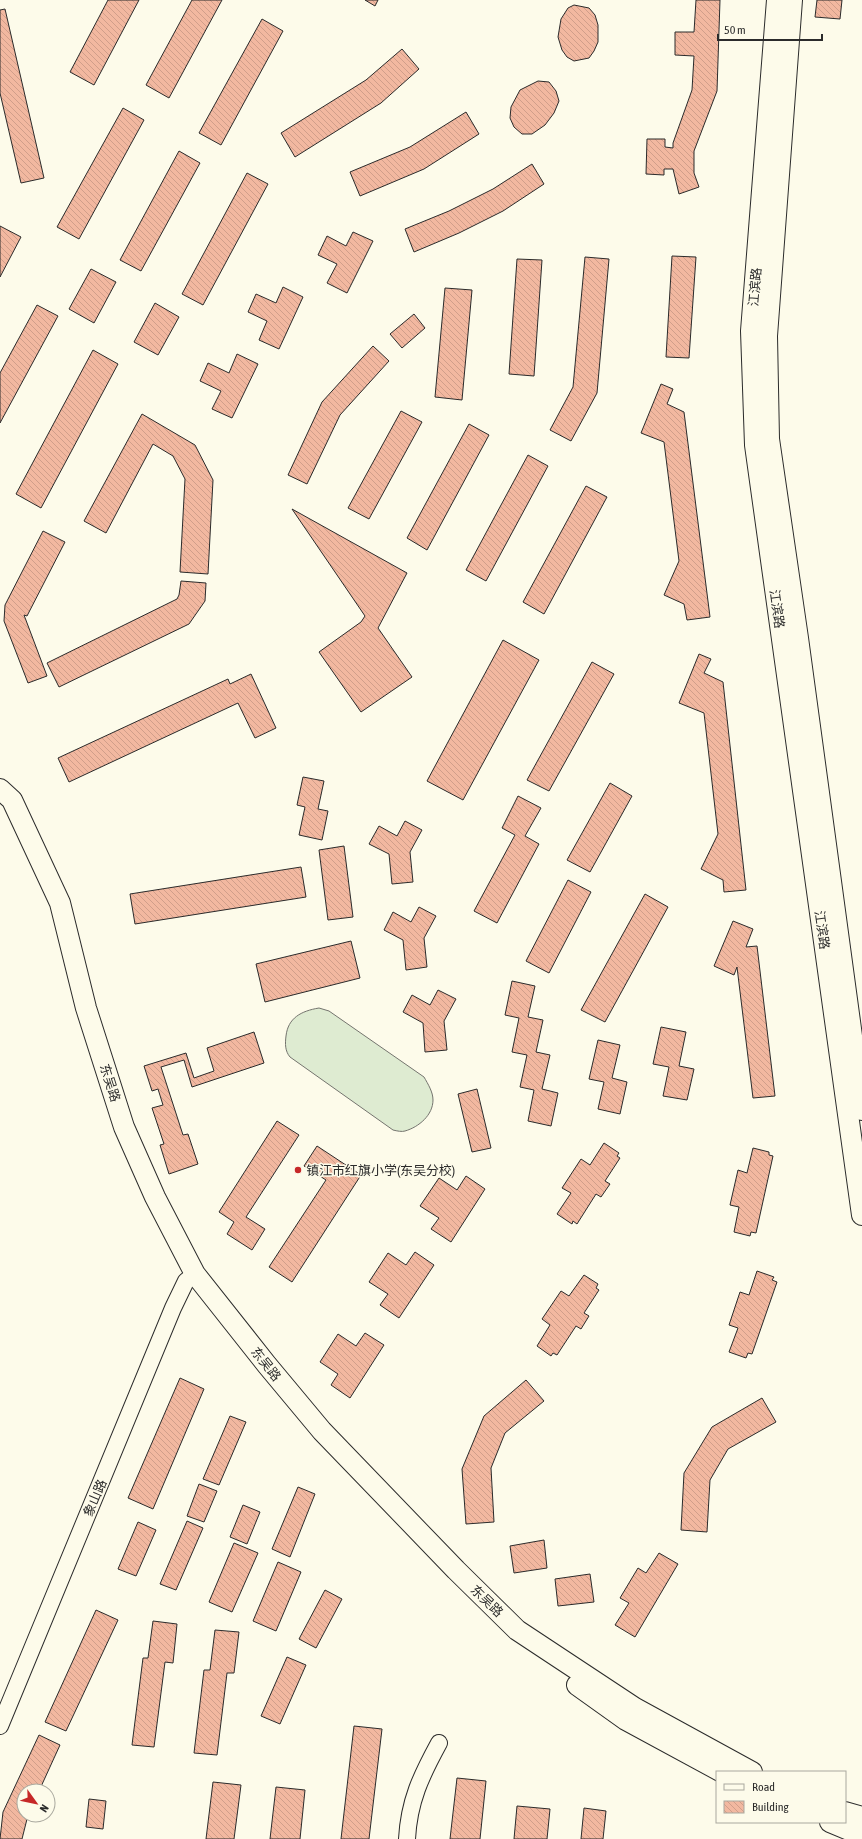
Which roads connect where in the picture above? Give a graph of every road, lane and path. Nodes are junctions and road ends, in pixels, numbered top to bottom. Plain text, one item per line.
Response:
1 (777, 0) edge
2 (792, 0) edge
3 (0, 789) edge
4 (0, 805) edge
5 (862, 1110) edge
6 (862, 1215) edge
7 (191, 1278) junction
8 (0, 1726) edge
9 (439, 1743) dead end
10 (720, 1771) edge
11 (750, 1771) edge
12 (846, 1812) edge
13 (862, 1817) edge
14 (832, 1823) edge
15 (862, 1832) edge
16 (407, 1839) edge

1 - 6 main road, 江滨路
2 - 5 main road, 江滨路
3 - 7 main road, 东吴路
4 - 7 main road, 东吴路
7 - 8 street, 象山路
7 - 10 main road, 东吴路
7 - 11 main road, 东吴路
9 - 16 street
12 - 13 main road
14 - 15 main road

